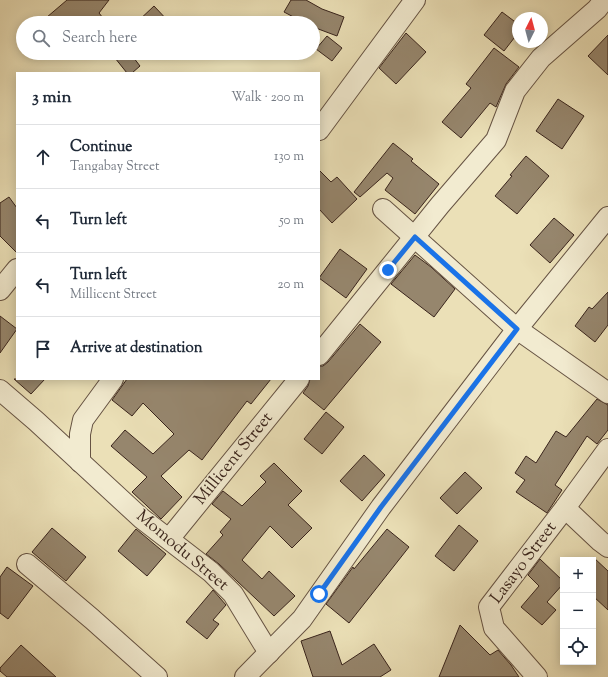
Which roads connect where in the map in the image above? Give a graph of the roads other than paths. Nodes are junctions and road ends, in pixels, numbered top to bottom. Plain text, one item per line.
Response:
1 (415, 0) edge
2 (604, 0) edge
3 (320, 129) edge
4 (383, 209) dead end
5 (608, 218) edge
6 (415, 237) junction
7 (16, 270) edge
8 (0, 290) edge
9 (517, 329) junction
10 (320, 354) edge
11 (112, 380) edge
12 (299, 380) edge
13 (0, 390) edge
14 (608, 393) edge
15 (608, 449) edge
16 (80, 462) junction
17 (565, 508) junction
18 (169, 539) junction
19 (608, 547) edge
20 (27, 564) dead end
21 (269, 653) junction
22 (253, 674) edge
23 (157, 677) edge
24 (537, 677) edge

1 - 3 street
2 - 6 street
4 - 6 street
5 - 9 street
6 - 9 street
6 - 10 street
7 - 8 street
9 - 14 street
9 - 21 street
11 - 16 street
12 - 18 street, Millicent Street
13 - 16 street, Momodu Street
15 - 17 street, Lasayo Street
16 - 18 street, Momodu Street
17 - 19 street
17 - 24 street, Lasayo Street
18 - 21 street, Momodu Street
20 - 23 street
21 - 22 street

